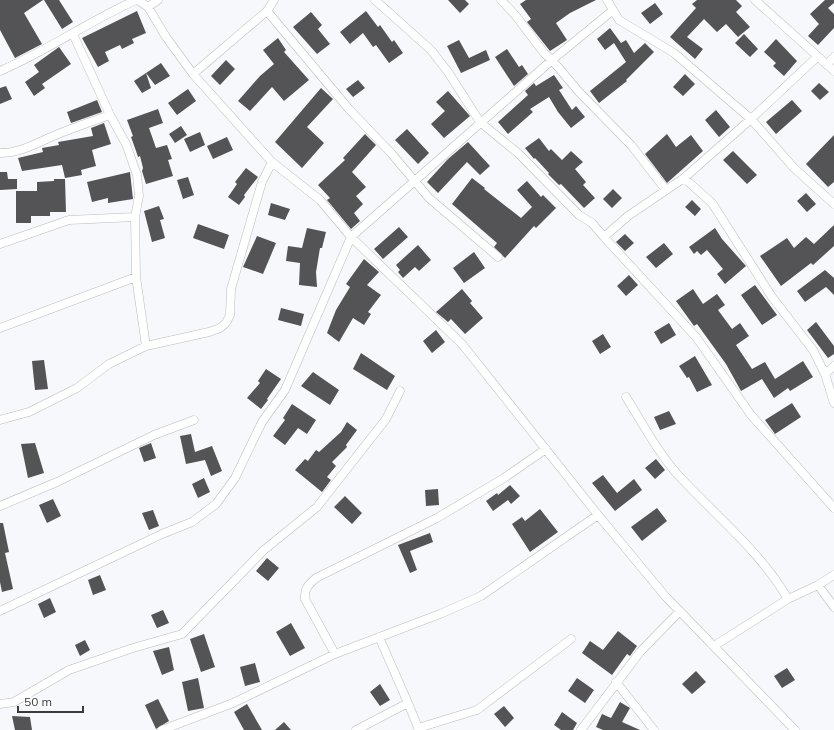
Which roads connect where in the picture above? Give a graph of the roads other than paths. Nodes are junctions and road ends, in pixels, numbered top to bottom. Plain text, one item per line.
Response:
1 (137, 0) edge
2 (158, 0) edge
3 (274, 0) edge
4 (376, 0) edge
5 (502, 0) edge
6 (607, 0) edge
7 (755, 0) edge
8 (120, 4) edge
9 (148, 7) junction
10 (267, 11) junction
11 (612, 11) junction
12 (73, 34) junction
13 (817, 57) junction
14 (834, 57) edge
15 (552, 60) junction
16 (827, 65) junction
17 (0, 71) edge
18 (834, 71) edge
19 (193, 74) junction
20 (110, 115) junction
21 (751, 119) junction
22 (480, 122) junction
23 (0, 153) edge
24 (272, 162) junction
25 (684, 178) junction
26 (415, 180) junction
27 (666, 190) junction
28 (834, 204) edge
29 (135, 217) junction
30 (351, 237) junction
31 (604, 237) junction
32 (0, 244) edge
33 (498, 257) dead end
34 (136, 277) junction
35 (0, 328) edge
36 (146, 346) junction
37 (834, 366) edge
38 (825, 374) junction
39 (400, 391) dead end
40 (626, 398) dead end
41 (834, 403) edge
42 (0, 420) edge
43 (194, 420) dead end
44 (546, 449) junction
45 (0, 506) edge
46 (834, 508) edge
47 (598, 515) junction
48 (834, 574) edge
49 (818, 585) junction
50 (788, 599) junction
51 (834, 607) edge
52 (0, 611) edge
53 (680, 611) junction
54 (379, 637) junction
55 (571, 639) dead end
56 (714, 646) junction
57 (334, 654) junction
58 (616, 682) junction
59 (408, 703) junction
60 (0, 704) edge
61 (419, 729) edge
62 (162, 730) edge
63 (356, 730) edge
64 (581, 730) edge
65 (654, 730) edge
66 (795, 730) edge

1 - 8 street
1 - 9 street
2 - 9 street
3 - 10 street
4 - 22 street
5 - 15 street
6 - 11 street
7 - 13 street
8 - 12 street
9 - 19 street
10 - 19 street
10 - 26 street
11 - 15 street
11 - 21 street
12 - 17 street
12 - 20 street
13 - 16 street
13 - 21 street
14 - 16 street
15 - 22 street
15 - 27 street
16 - 18 street
19 - 24 street
20 - 23 street
20 - 29 street
21 - 25 street
21 - 28 street
22 - 26 street
22 - 31 street
24 - 30 street
24 - 36 street
25 - 27 street
25 - 38 street
26 - 30 street
26 - 33 street
27 - 31 street
29 - 32 street
29 - 34 street
30 - 44 street
30 - 52 street
31 - 46 street
34 - 35 street
34 - 36 street
36 - 42 street
37 - 38 street
38 - 41 street
39 - 60 street
40 - 50 street
43 - 45 street
44 - 47 street
44 - 57 street
47 - 53 street
47 - 54 street
48 - 49 street
49 - 50 street
49 - 51 street
50 - 56 street
53 - 56 street
53 - 58 street
54 - 57 street
54 - 59 street
55 - 61 street
56 - 66 street
57 - 62 street
58 - 64 street
58 - 65 street
59 - 61 street
59 - 63 street

